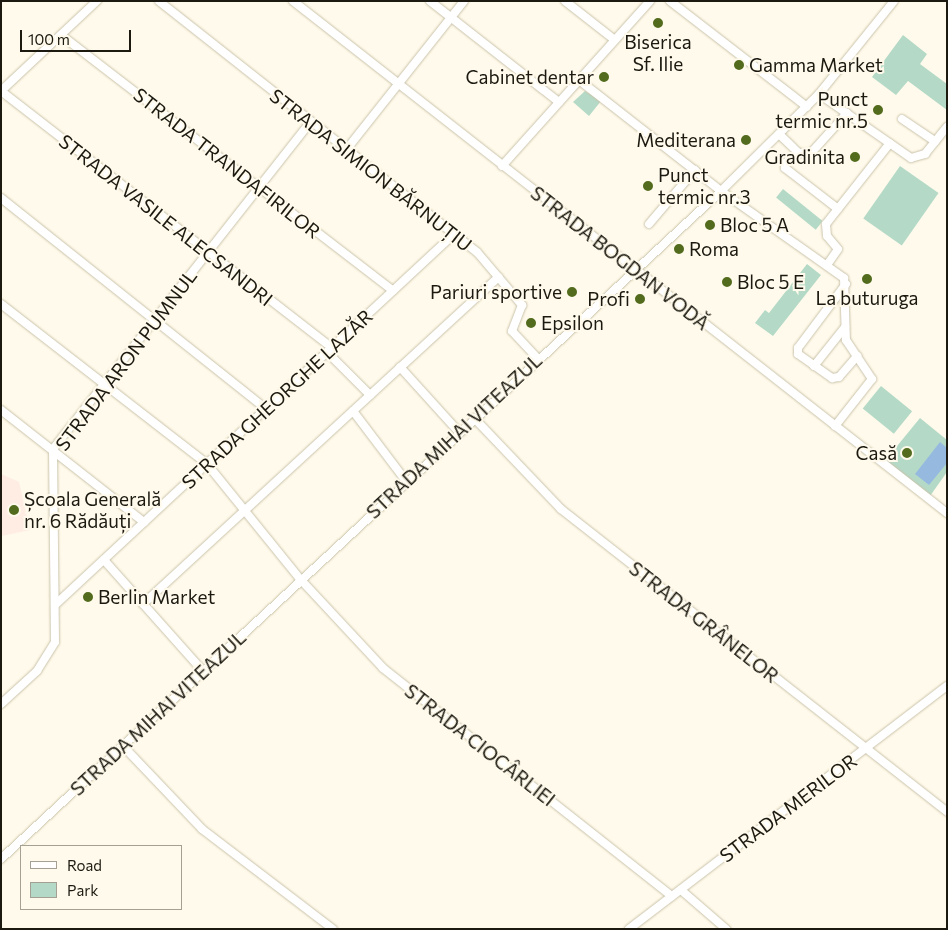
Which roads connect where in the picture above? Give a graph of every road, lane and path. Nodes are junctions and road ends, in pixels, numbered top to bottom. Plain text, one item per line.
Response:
1 (98, 1) edge
2 (159, 1) edge
3 (293, 1) edge
4 (430, 1) edge
5 (464, 1) edge
6 (566, 1) edge
7 (650, 1) edge
8 (670, 1) edge
9 (894, 1) edge
10 (451, 17) junction
11 (61, 35) junction
12 (615, 40) junction
13 (579, 80) junction
14 (398, 84) junction
15 (1, 91) edge
16 (819, 94) junction
17 (559, 102) junction
18 (807, 107) junction
19 (847, 113) junction
20 (902, 119) dead end
21 (310, 122) junction
22 (947, 127) edge
23 (778, 134) junction
24 (936, 141) junction
25 (890, 143) junction
26 (346, 150) junction
27 (798, 153) junction
28 (502, 166) junction
29 (695, 170) junction
30 (259, 187) junction
31 (721, 190) junction
32 (1, 198) edge
33 (838, 209) junction
34 (649, 224) dead end
35 (454, 234) junction
36 (208, 252) junction
37 (827, 265) junction
38 (634, 269) junction
39 (498, 277) junction
40 (846, 284) junction
41 (393, 291) junction
42 (1, 304) edge
43 (154, 321) junction
44 (845, 327) junction
45 (329, 350) junction
46 (856, 356) junction
47 (538, 359) junction
48 (814, 366) junction
49 (400, 367) junction
50 (104, 384) junction
51 (370, 395) junction
52 (266, 409) junction
53 (1, 410) edge
54 (353, 411) junction
55 (474, 418) junction
56 (835, 426) junction
57 (459, 432) junction
58 (53, 449) junction
59 (207, 464) junction
60 (406, 481) junction
61 (244, 511) junction
62 (947, 513) edge
63 (144, 522) junction
64 (104, 560) junction
65 (301, 580) junction
66 (56, 604) junction
67 (143, 604) junction
68 (203, 671) junction
69 (947, 686) edge
70 (1, 704) edge
71 (123, 746) junction
72 (866, 748) junction
73 (947, 812) edge
74 (1, 859) edge
75 (680, 890) junction
76 (672, 896) junction
77 (333, 929) edge
78 (629, 929) edge
79 (726, 929) edge

1 - 11 street
2 - 21 street, STRADA SIMION BĂRNUȚIU
3 - 14 street, STRADA BOGDAN VODĂ
4 - 10 street
5 - 10 street
6 - 12 street
7 - 12 street
8 - 18 street
9 - 16 street, STRADA MIHAI VITEAZUL
10 - 14 street
10 - 17 street
11 - 15 street
11 - 30 street, STRADA TRANDAFIRILOR
12 - 13 street
13 - 17 street
13 - 29 street
14 - 26 street
14 - 28 street, STRADA BOGDAN VODĂ
15 - 36 street, STRADA VASILE ALECSANDRI
16 - 18 street, STRADA MIHAI VITEAZUL
16 - 19 street
17 - 28 street
18 - 23 street, STRADA MIHAI VITEAZUL
19 - 25 street
19 - 27 street
20 - 24 street
21 - 26 street, STRADA SIMION BĂRNUȚIU
21 - 30 street, STRADA ARON PUMNUL
22 - 24 street
23 - 27 street
23 - 31 street, STRADA MIHAI VITEAZUL
24 - 25 street
25 - 33 street
26 - 35 street, STRADA SIMION BĂRNUȚIU
27 - 33 street
28 - 38 street, STRADA BOGDAN VODĂ
29 - 31 street
29 - 34 street
30 - 36 street, STRADA ARON PUMNUL
30 - 41 street, STRADA TRANDAFIRILOR
31 - 37 street
31 - 38 street, STRADA MIHAI VITEAZUL
32 - 43 street
33 - 37 street
35 - 39 street, STRADA SIMION BĂRNUȚIU
35 - 41 street, STRADA GHEORGHE LAZĂR
36 - 43 street, STRADA ARON PUMNUL
36 - 45 street, STRADA VASILE ALECSANDRI
37 - 40 street
38 - 47 street, STRADA MIHAI VITEAZUL
38 - 56 street, STRADA BOGDAN VODĂ
39 - 47 street, STRADA SIMION BĂRNUȚIU
39 - 49 street
40 - 44 street
40 - 48 street
41 - 45 street, STRADA GHEORGHE LAZĂR
42 - 50 street, STRADA CIOCÂRLIEI
43 - 50 street, STRADA ARON PUMNUL
43 - 52 street
44 - 46 street
44 - 48 street
45 - 51 street, STRADA VASILE ALECSANDRI
45 - 52 street, STRADA GHEORGHE LAZĂR
46 - 48 street
46 - 56 street
47 - 55 street, STRADA MIHAI VITEAZUL
49 - 51 street
49 - 57 street
50 - 58 street, STRADA ARON PUMNUL
50 - 59 street, STRADA CIOCÂRLIEI
51 - 54 street
52 - 59 street, STRADA GHEORGHE LAZĂR
53 - 58 street
54 - 60 street
54 - 61 street
55 - 57 street, STRADA MIHAI VITEAZUL
55 - 72 street, STRADA GRÂNELOR
56 - 62 street, STRADA BOGDAN VODĂ
57 - 60 street, STRADA MIHAI VITEAZUL
58 - 63 street
58 - 66 street, STRADA ARON PUMNUL
59 - 61 street, STRADA CIOCÂRLIEI
59 - 63 street, STRADA GHEORGHE LAZĂR
60 - 65 street, STRADA MIHAI VITEAZUL
61 - 65 street, STRADA CIOCÂRLIEI
61 - 67 street
63 - 64 street, STRADA GHEORGHE LAZĂR
64 - 66 street, STRADA GHEORGHE LAZĂR
64 - 67 street
65 - 68 street, STRADA MIHAI VITEAZUL
65 - 76 street, STRADA CIOCÂRLIEI
66 - 70 street, STRADA ARON PUMNUL
67 - 68 street
68 - 71 street, STRADA MIHAI VITEAZUL
69 - 72 street, STRADA MERILOR
71 - 74 street, STRADA MIHAI VITEAZUL
71 - 77 street
72 - 73 street, STRADA GRÂNELOR
72 - 75 street, STRADA MERILOR
75 - 76 street, STRADA MERILOR
75 - 79 street
76 - 78 street, STRADA MERILOR

